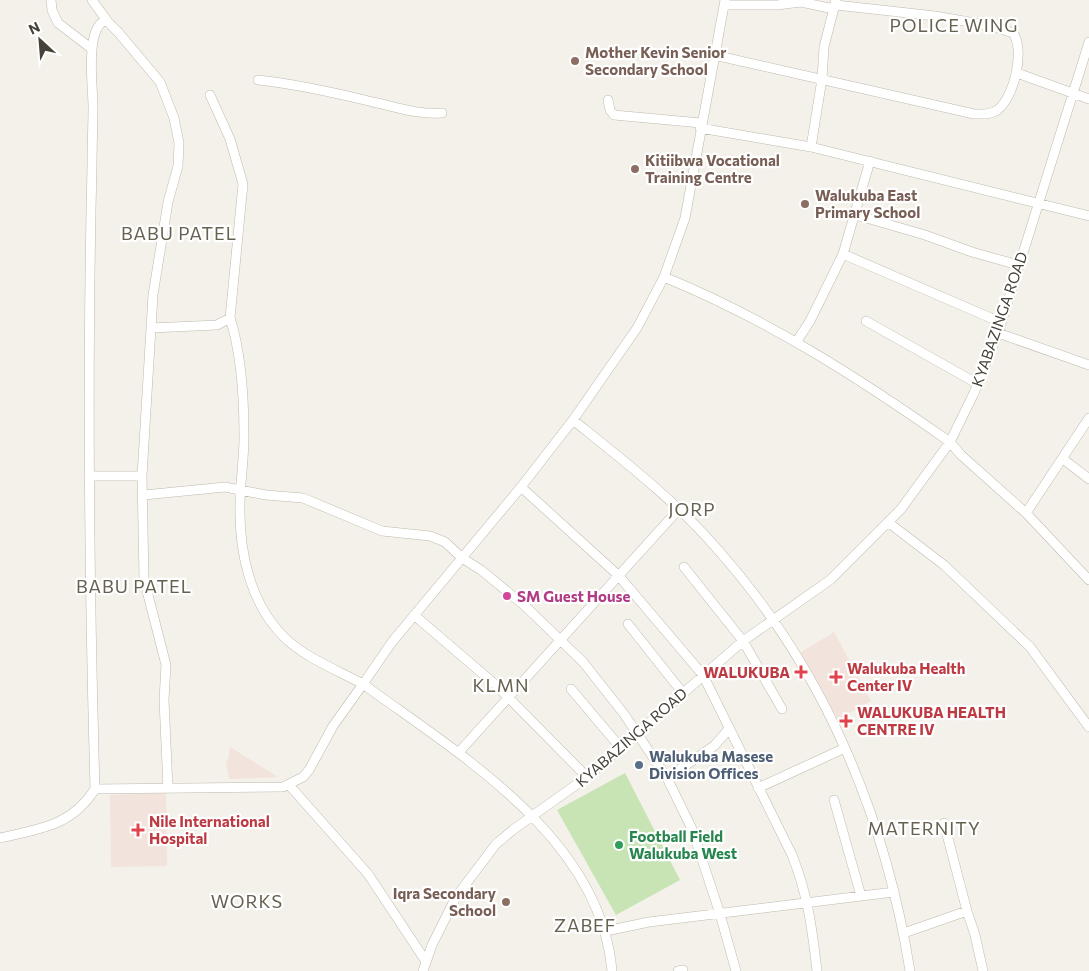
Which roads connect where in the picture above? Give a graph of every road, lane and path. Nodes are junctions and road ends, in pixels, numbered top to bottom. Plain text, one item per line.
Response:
1 (51, 0) edge
2 (92, 0) edge
3 (724, 2) edge
4 (835, 4) edge
5 (98, 10) junction
6 (108, 22) junction
7 (96, 30) junction
8 (1089, 42) edge
9 (92, 50) junction
10 (714, 55) junction
11 (1017, 73) junction
12 (822, 79) junction
13 (258, 80) dead end
14 (210, 95) dead end
15 (1074, 95) junction
16 (1089, 99) edge
17 (608, 100) dead end
18 (442, 113) dead end
19 (700, 126) junction
20 (811, 147) junction
21 (870, 161) junction
22 (1039, 202) junction
23 (856, 215) junction
24 (1089, 216) edge
25 (843, 254) junction
26 (1018, 265) junction
27 (664, 277) junction
28 (230, 318) junction
29 (866, 321) dead end
30 (1000, 322) junction
31 (151, 328) junction
32 (998, 333) junction
33 (796, 341) junction
34 (1089, 364) edge
35 (978, 384) junction
36 (1089, 418) edge
37 (573, 420) junction
38 (950, 442) junction
39 (1063, 460) junction
40 (89, 476) junction
41 (142, 476) junction
42 (1089, 479) edge
43 (521, 487) junction
44 (240, 490) junction
45 (144, 495) junction
46 (679, 509) junction
47 (1026, 513) junction
48 (889, 523) junction
49 (462, 558) junction
50 (684, 567) dead end
51 (618, 575) junction
52 (1089, 580) edge
53 (414, 615) junction
54 (774, 620) junction
55 (628, 624) dead end
56 (561, 639) junction
57 (743, 641) junction
58 (703, 675) junction
59 (363, 684) junction
60 (571, 689) dead end
61 (682, 692) junction
62 (508, 697) junction
63 (782, 710) dead end
64 (1089, 727) edge
65 (728, 730) junction
66 (637, 732) junction
67 (620, 747) junction
68 (845, 748) junction
69 (459, 752) junction
70 (588, 777) junction
71 (667, 778) junction
72 (289, 785) junction
73 (168, 788) junction
74 (758, 788) junction
75 (95, 790) junction
76 (834, 800) dead end
77 (533, 816) junction
78 (944, 823) dead end
79 (0, 838) edge
80 (894, 892) junction
81 (861, 896) junction
82 (808, 902) junction
83 (967, 911) junction
84 (720, 914) junction
85 (606, 931) junction
86 (904, 933) junction
87 (425, 960) junction
88 (423, 971) edge
89 (612, 971) edge
90 (736, 971) edge
91 (818, 971) edge
92 (910, 971) edge
93 (983, 971) edge

1 - 9 street
2 - 5 street
3 - 4 street
3 - 10 street
4 - 11 street
4 - 12 street
5 - 6 street
5 - 7 street
6 - 7 street
6 - 31 street
7 - 9 street
8 - 15 street, KYABAZINGA ROAD
9 - 40 street
10 - 12 street
10 - 19 street
11 - 12 street
11 - 15 street
12 - 20 street
13 - 18 street
14 - 28 street
15 - 16 street
15 - 22 street, KYABAZINGA ROAD
17 - 19 street
19 - 20 street
19 - 27 street
20 - 21 street
21 - 22 street
21 - 23 street
22 - 24 street
22 - 26 street, KYABAZINGA ROAD
23 - 25 street
23 - 26 street
25 - 30 street
25 - 33 street
26 - 30 street, KYABAZINGA ROAD
27 - 33 street
27 - 37 street
28 - 31 street
28 - 44 street
29 - 35 street
30 - 32 street, KYABAZINGA ROAD
31 - 41 street
32 - 34 street
32 - 35 street, KYABAZINGA ROAD
33 - 38 street
35 - 38 street, KYABAZINGA ROAD
36 - 39 street
37 - 43 street
37 - 46 street
38 - 47 street
38 - 48 street, KYABAZINGA ROAD
39 - 42 street
39 - 47 street
40 - 41 street
40 - 75 street
41 - 45 street
43 - 49 street
43 - 51 street
44 - 45 street
44 - 49 street
44 - 59 street
45 - 73 street
46 - 51 street
46 - 54 street
47 - 52 street
48 - 54 street, KYABAZINGA ROAD
48 - 64 street
49 - 53 street
49 - 56 street
50 - 57 street
51 - 56 street
51 - 58 street
53 - 59 street
53 - 62 street
54 - 57 street, KYABAZINGA ROAD
54 - 68 street
55 - 61 street
56 - 62 street
56 - 66 street
57 - 58 street, KYABAZINGA ROAD
57 - 63 street
58 - 61 street, KYABAZINGA ROAD
58 - 65 street
59 - 69 street
59 - 72 street
60 - 67 street
61 - 66 street, KYABAZINGA ROAD
62 - 69 street
62 - 70 street
65 - 71 street
65 - 74 street
66 - 67 street, KYABAZINGA ROAD
66 - 71 street
67 - 70 street, KYABAZINGA ROAD
68 - 74 street
68 - 80 street
69 - 77 street
70 - 77 street, KYABAZINGA ROAD
71 - 84 street
72 - 73 street
72 - 87 street
73 - 75 street
74 - 82 street
75 - 79 street
76 - 81 street
77 - 85 street
77 - 87 street, KYABAZINGA ROAD
78 - 83 street
80 - 81 street
80 - 86 street
81 - 82 street
82 - 84 street
82 - 91 street
83 - 86 street
83 - 93 street
84 - 85 street
84 - 90 street
85 - 89 street
86 - 92 street
87 - 88 street, KYABAZINGA ROAD

